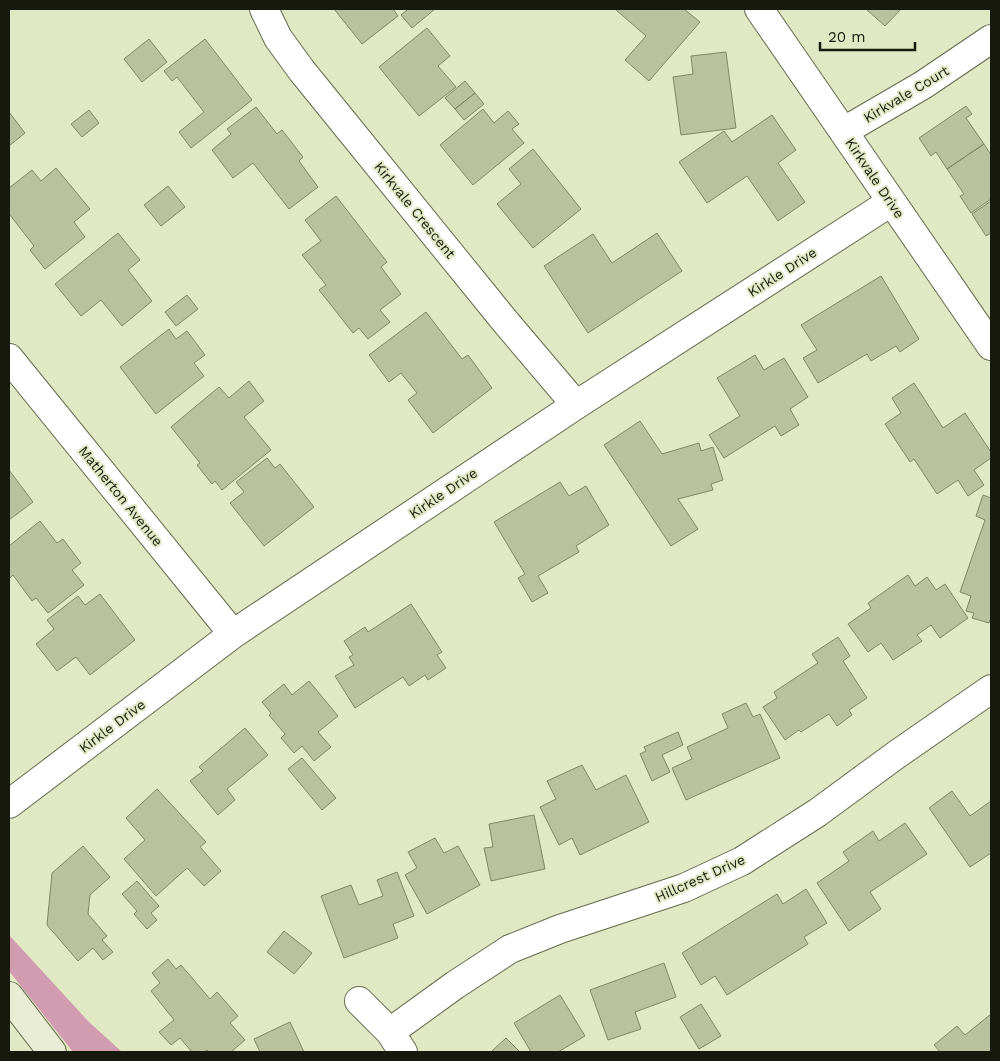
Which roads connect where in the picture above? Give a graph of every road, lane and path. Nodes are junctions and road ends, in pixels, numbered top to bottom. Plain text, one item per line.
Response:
1 (264, 9) edge
2 (759, 9) edge
3 (991, 39) edge
4 (844, 131) junction
5 (891, 202) junction
6 (991, 346) edge
7 (9, 358) edge
8 (576, 404) junction
9 (233, 634) junction
10 (991, 689) edge
11 (9, 804) edge
12 (9, 996) edge
13 (359, 1001) dead end
14 (397, 1042) edge
15 (52, 1052) edge

1 - 8 street, Kirkvale Crescent
2 - 4 street, Kirkvale Drive
3 - 4 street, Kirkvale Court
4 - 5 street, Kirkvale Drive
5 - 6 street, Kirkvale Drive
5 - 8 street, Kirkle Drive
7 - 9 street, Matherton Avenue
8 - 9 street, Kirkle Drive
9 - 11 street, Kirkle Drive
10 - 14 street, Hillcrest Drive
12 - 15 street
13 - 14 street, Hillcrest Drive

